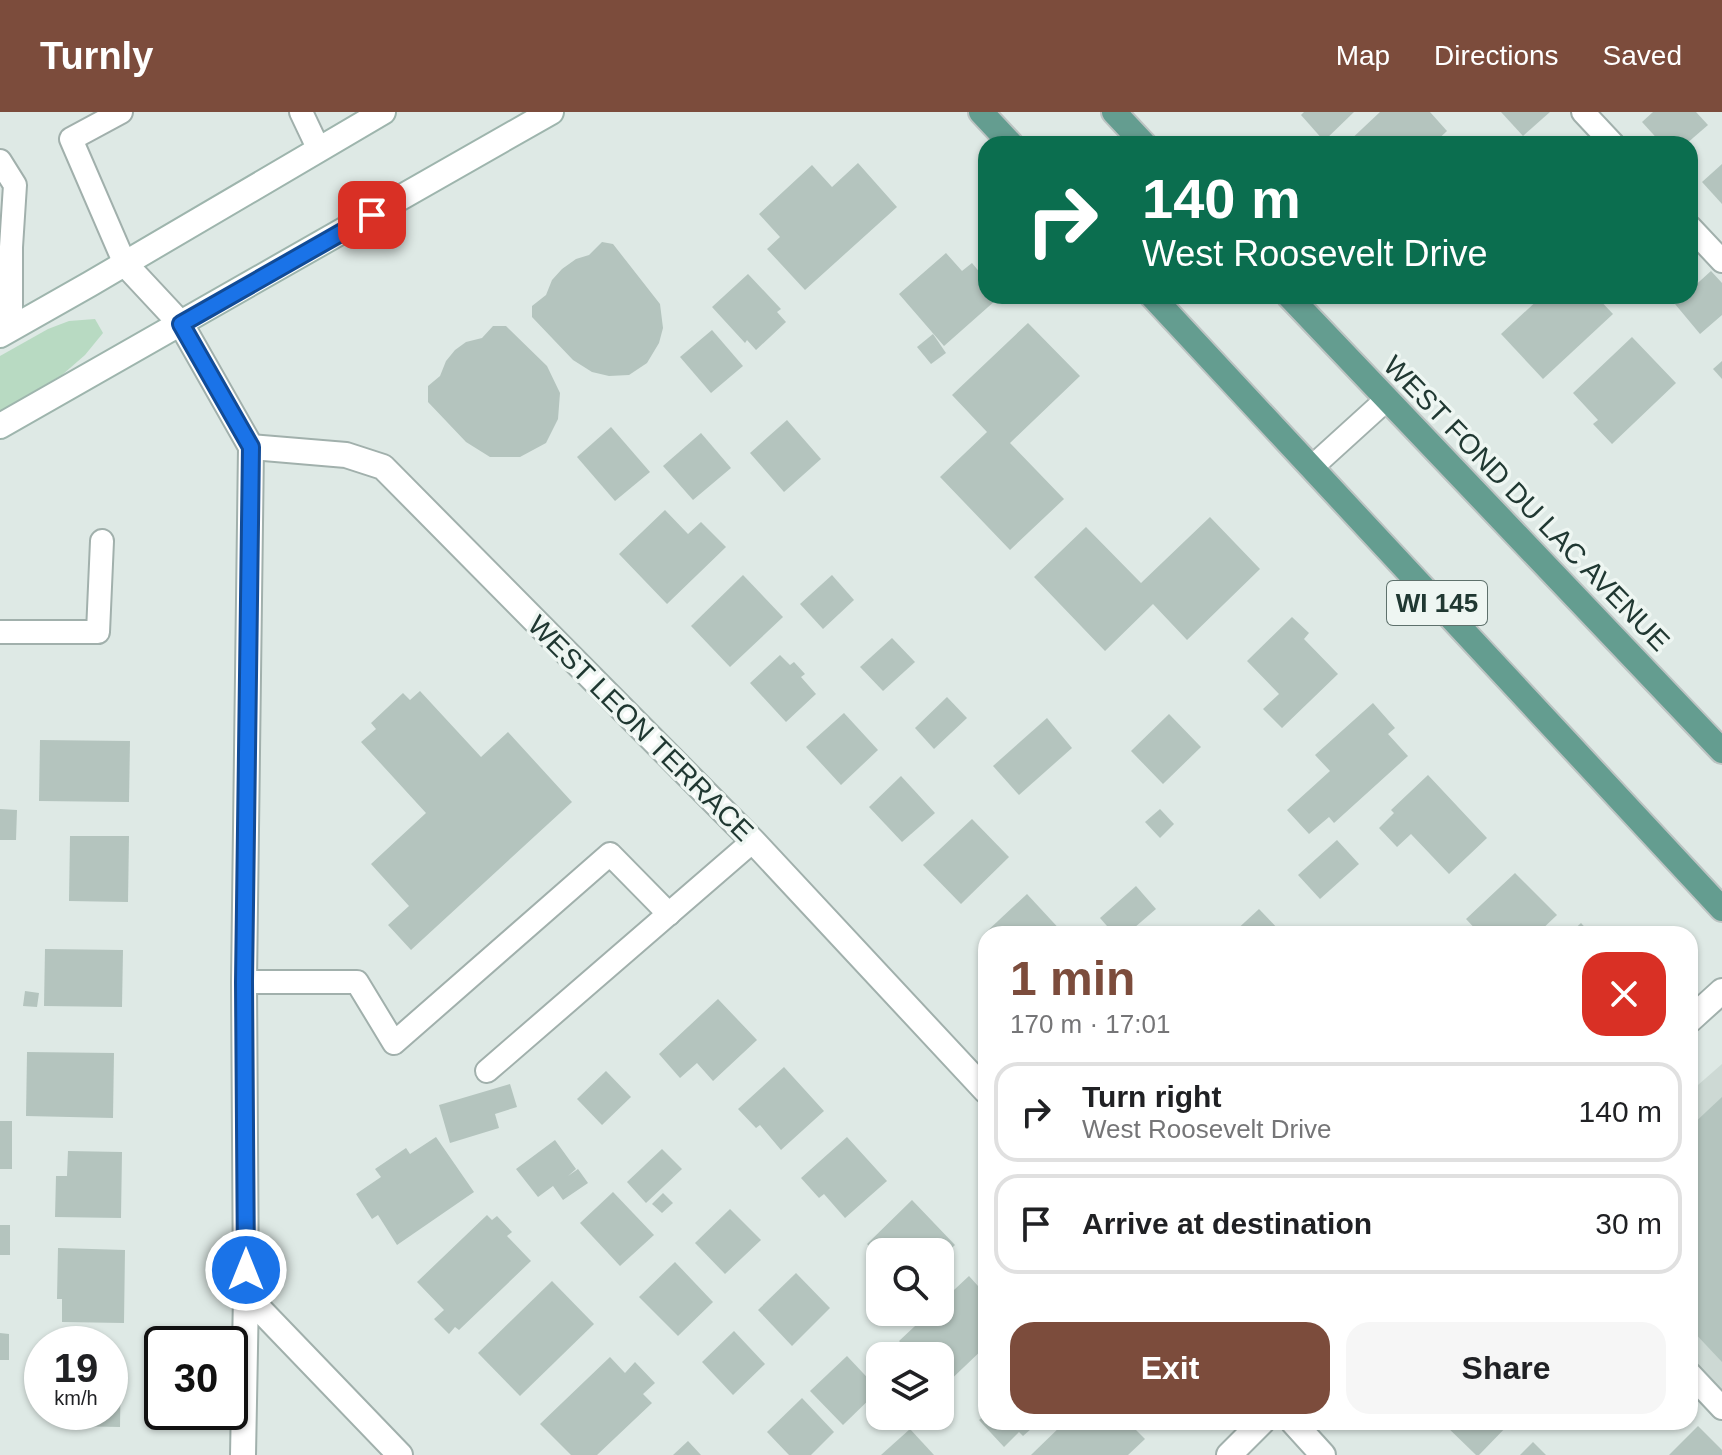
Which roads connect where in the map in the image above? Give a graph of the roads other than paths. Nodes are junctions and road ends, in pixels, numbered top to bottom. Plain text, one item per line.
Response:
1 (121, 112) edge
2 (301, 112) edge
3 (383, 112) edge
4 (551, 112) edge
5 (981, 112) edge
6 (1114, 112) edge
7 (1583, 112) edge
8 (1004, 136) edge
9 (1136, 136) edge
10 (1606, 136) edge
11 (319, 150) junction
12 (0, 161) edge
13 (1698, 236) edge
14 (1722, 261) edge
15 (125, 264) junction
16 (1159, 304) edge
17 (1297, 304) edge
18 (181, 324) junction
19 (6, 332) edge
20 (1387, 399) junction
21 (0, 426) edge
22 (251, 447) junction
23 (1311, 468) junction
24 (102, 541) dead end
25 (0, 632) edge
26 (1722, 751) edge
27 (753, 841) junction
28 (1722, 909) edge
29 (669, 914) junction
30 (244, 982) junction
31 (1722, 991) edge
32 (1698, 1013) edge
33 (487, 1071) dead end
34 (978, 1082) edge
35 (246, 1295) junction
36 (1698, 1382) edge
37 (1722, 1408) edge
38 (1254, 1430) edge
39 (1300, 1430) edge
40 (243, 1455) edge
41 (400, 1455) edge
42 (1229, 1455) edge
43 (1323, 1455) edge

1 - 15 lane
2 - 11 lane
3 - 11 street
4 - 18 street
5 - 8 main road
6 - 9 main road
7 - 10 lane
11 - 15 street
12 - 19 lane
13 - 14 lane
15 - 18 street
15 - 19 street
16 - 23 main road, WI 145
17 - 20 main road, WEST FOND DU LAC AVENUE
18 - 21 street
18 - 22 street
20 - 23 lane
20 - 26 main road, WEST FOND DU LAC AVENUE
22 - 27 street, WEST LEON TERRACE
22 - 30 street
23 - 28 main road, WI 145
24 - 25 lane
27 - 29 lane
27 - 34 street, WEST LEON TERRACE
29 - 30 lane
29 - 33 lane
30 - 35 street
31 - 32 street
35 - 40 street
35 - 41 street
36 - 37 lane
38 - 42 street
39 - 43 street

